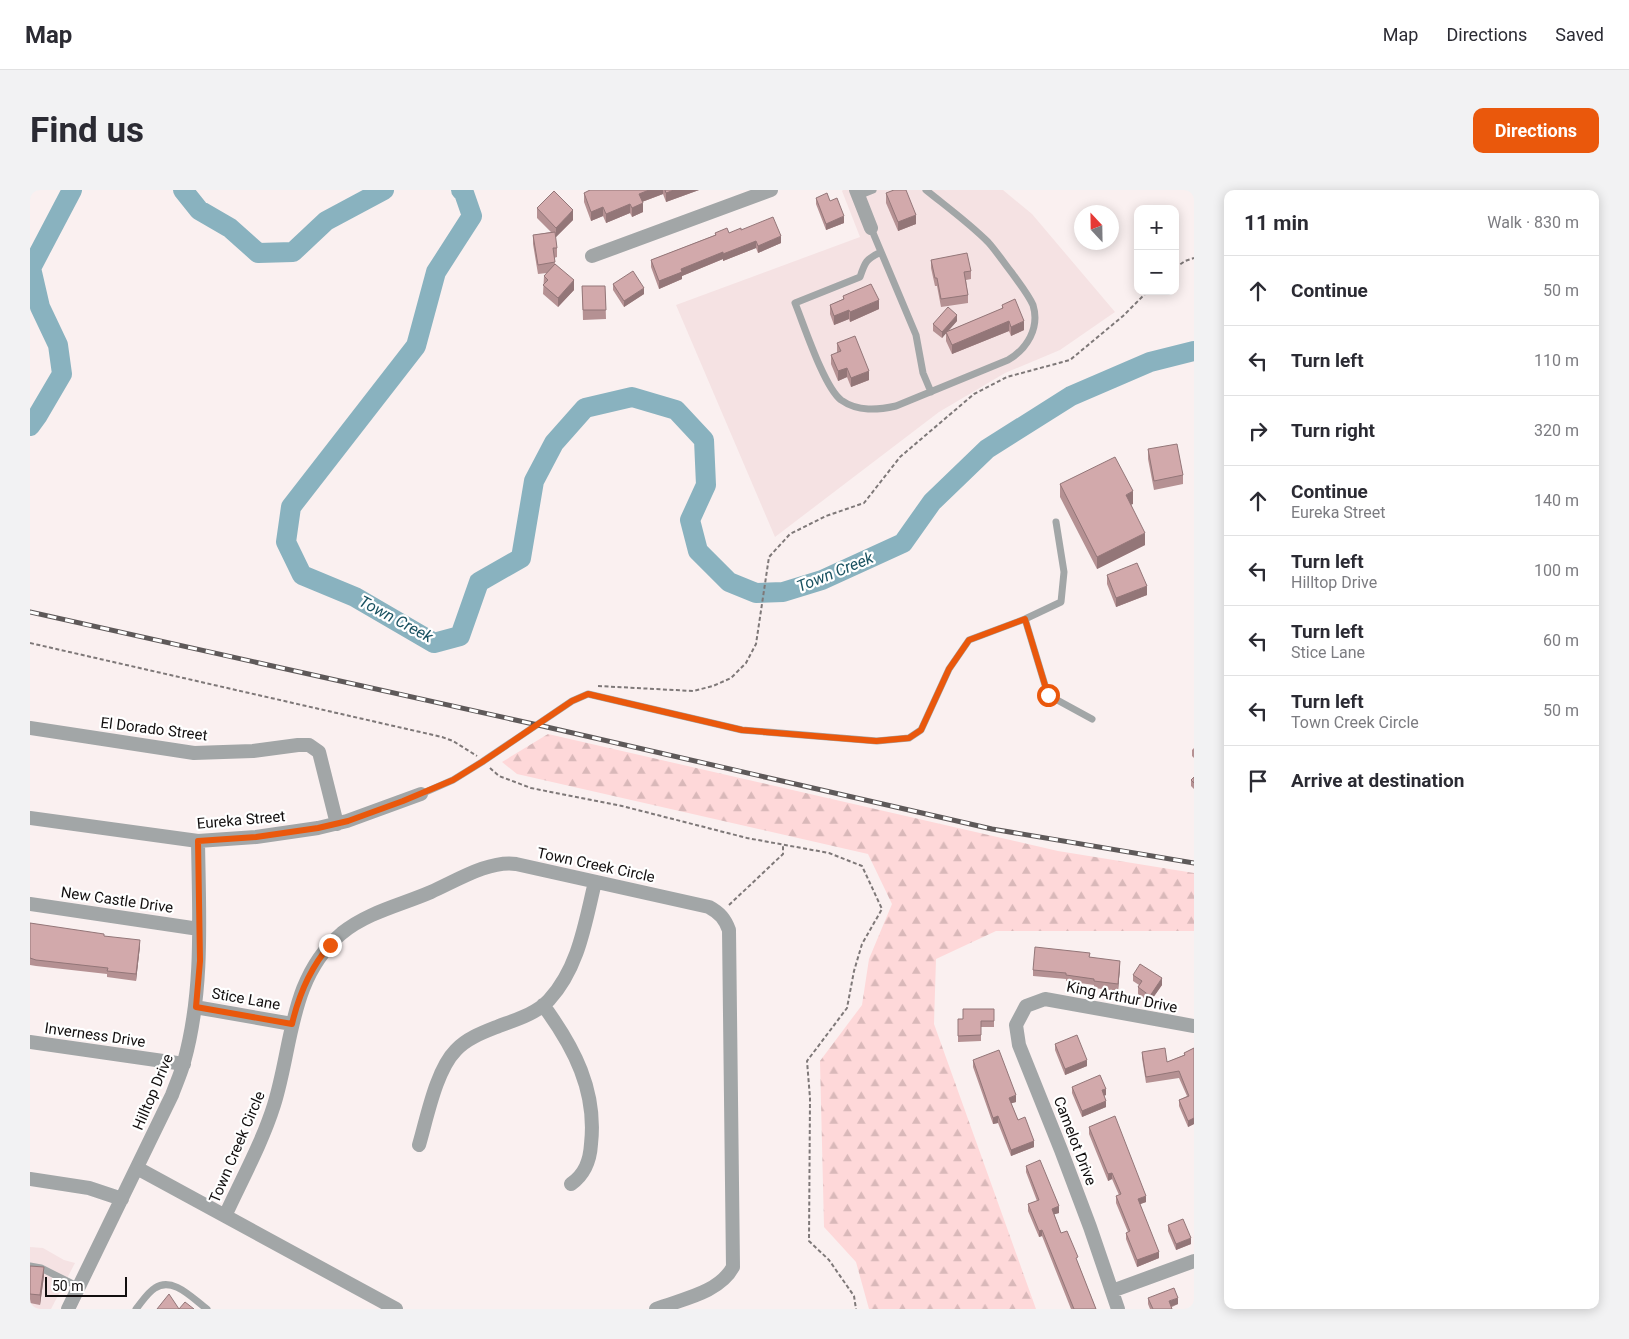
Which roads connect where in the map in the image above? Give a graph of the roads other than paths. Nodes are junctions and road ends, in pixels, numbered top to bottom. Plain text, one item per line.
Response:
1 (771, 190) edge
2 (873, 190) edge
3 (926, 190) edge
4 (857, 193) edge
5 (872, 228) joint
6 (881, 252) junction
7 (592, 256) dead end
8 (931, 392) junction
9 (1056, 522) dead end
10 (1025, 619) junction
11 (1092, 719) dead end
12 (30, 728) edge
13 (420, 794) joint
14 (30, 818) edge
15 (337, 824) junction
16 (198, 841) junction
17 (595, 882) junction
18 (30, 904) edge
19 (199, 929) junction
20 (1045, 999) joint
21 (543, 1005) junction
22 (196, 1007) junction
23 (292, 1024) junction
24 (1194, 1026) edge
25 (30, 1042) edge
26 (184, 1064) junction
27 (419, 1145) dead end
28 (137, 1168) junction
29 (30, 1179) edge
30 (571, 1184) dead end
31 (122, 1199) junction
32 (225, 1216) junction
33 (1194, 1261) edge
34 (30, 1266) edge
35 (79, 1287) junction
36 (1112, 1291) junction
37 (68, 1309) edge
38 (136, 1309) edge
39 (207, 1309) edge
40 (396, 1309) edge
41 (656, 1309) edge
42 (1118, 1309) edge

1 - 7 street
2 - 4 lane
3 - 8 lane
4 - 5 street
5 - 6 lane
6 - 8 lane
6 - 8 lane
9 - 10 lane
10 - 11 lane
10 - 13 lane
12 - 15 street, El Dorado Street
13 - 15 street, Eureka Street
14 - 16 street, Eureka Street
15 - 16 street, Eureka Street
16 - 19 street, Hilltop Drive
17 - 21 street
17 - 23 street, Town Creek Circle
17 - 41 street, Town Creek Circle
18 - 19 street, New Castle Drive
19 - 22 street, Hilltop Drive
20 - 24 street, King Arthur Drive
20 - 36 street, Camelot Drive
21 - 27 street
21 - 30 street
22 - 23 street, Stice Lane
22 - 26 street, Hilltop Drive
23 - 32 street, Town Creek Circle
25 - 26 street, Inverness Drive
26 - 28 street, Hilltop Drive
28 - 31 street, Hilltop Drive
28 - 32 street, Town Creek Circle
29 - 31 street
31 - 35 street, Hilltop Drive
32 - 40 street, Town Creek Circle
33 - 36 street
34 - 35 lane
35 - 37 street, Hilltop Drive
36 - 42 street, Camelot Drive
38 - 39 lane

